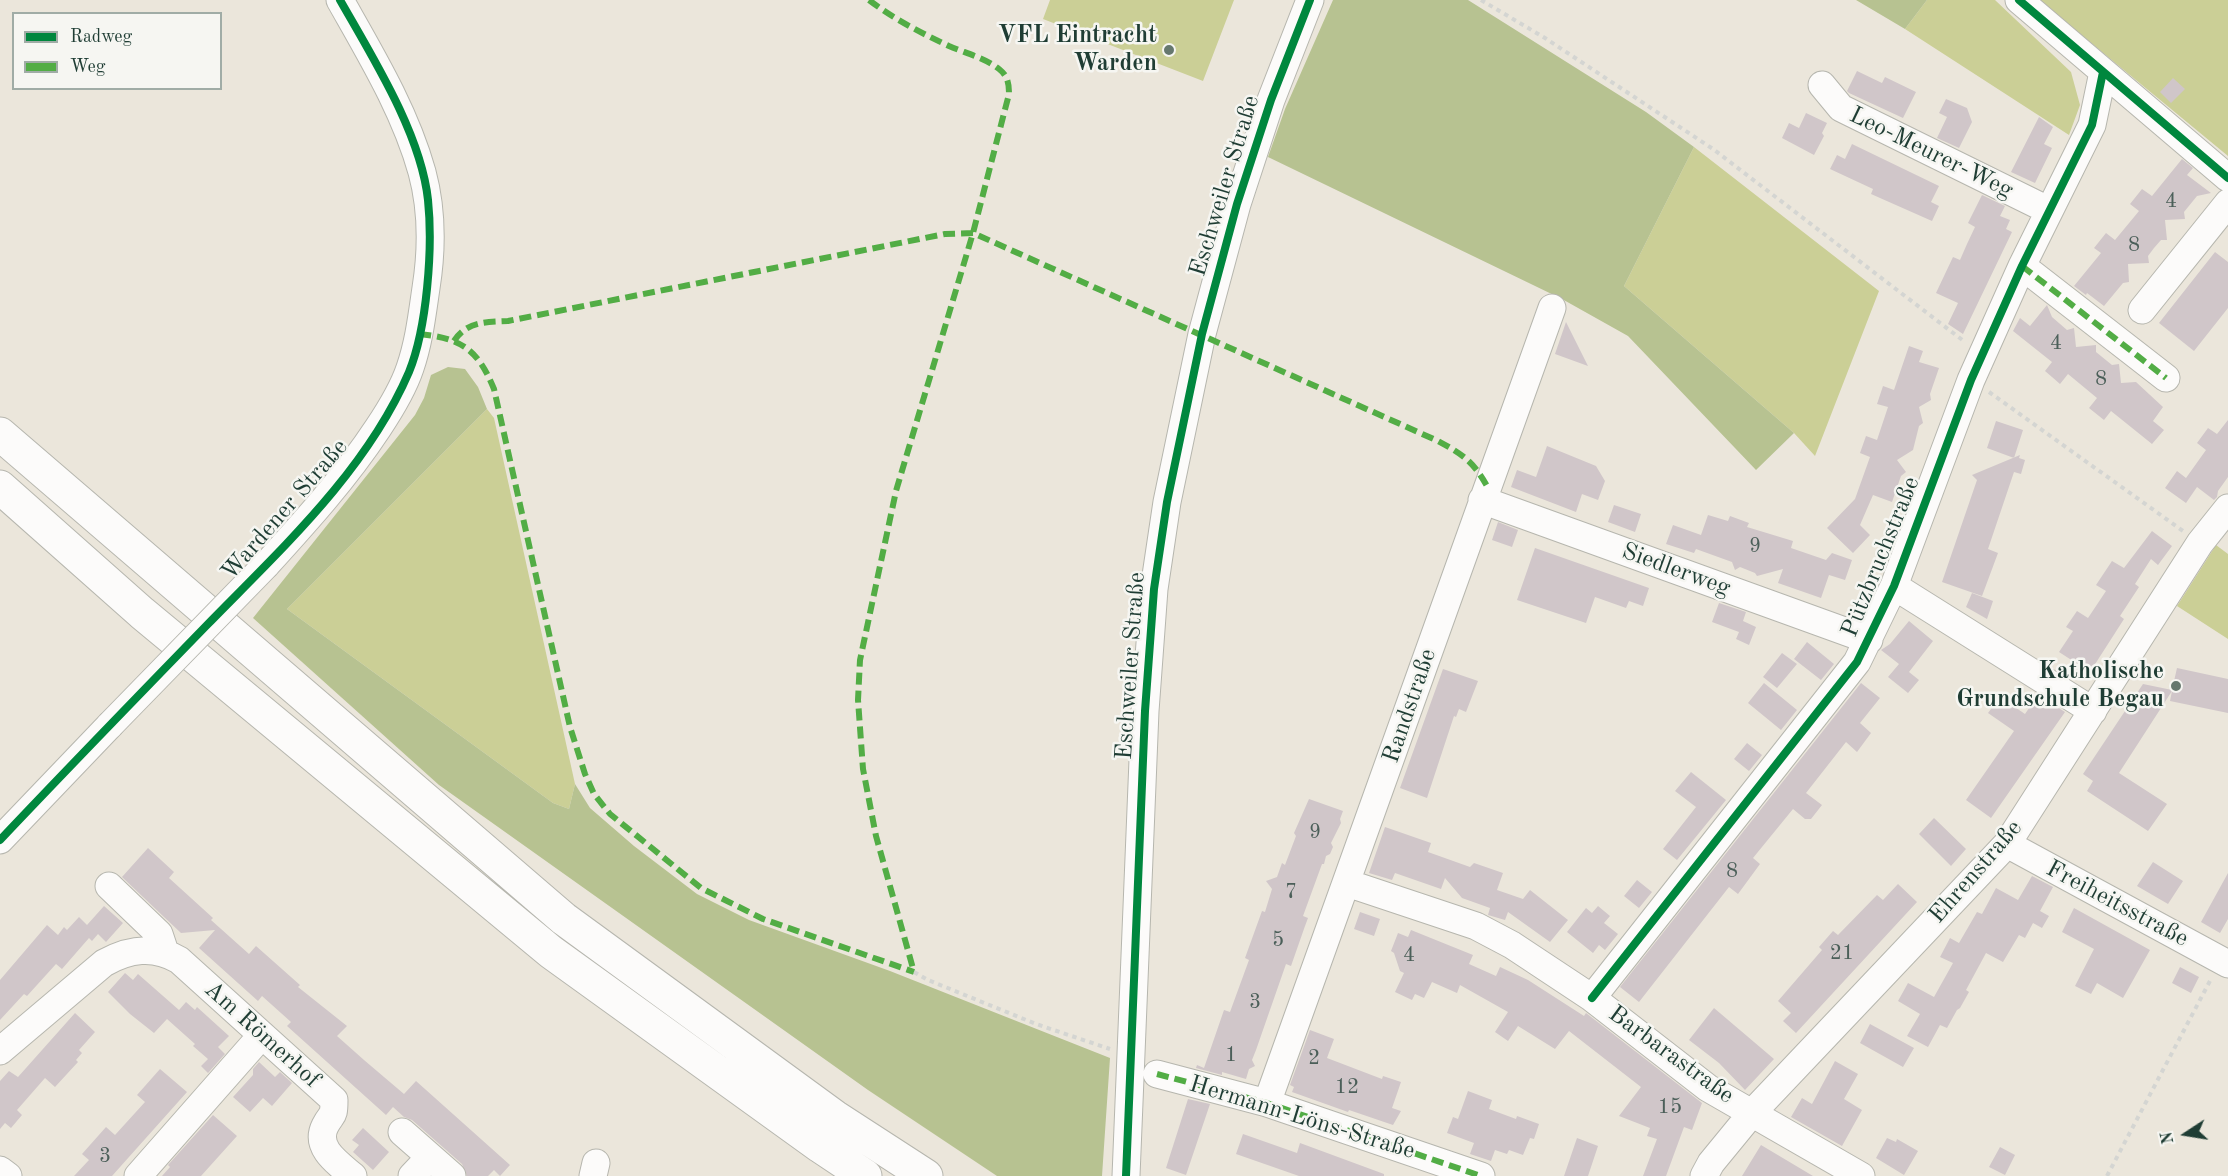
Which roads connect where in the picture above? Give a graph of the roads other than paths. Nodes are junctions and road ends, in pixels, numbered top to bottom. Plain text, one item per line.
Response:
1 (340, 0) edge
2 (1310, 0) edge
3 (2019, 0) edge
4 (2103, 72) junction
5 (1822, 85) dead end
6 (2228, 178) edge
7 (2228, 203) edge
8 (2048, 210) junction
9 (2022, 266) junction
10 (1552, 308) dead end
11 (2142, 310) dead end
12 (2166, 378) dead end
13 (0, 434) edge
14 (0, 487) edge
15 (1482, 500) junction
16 (2225, 517) edge
17 (1894, 586) junction
18 (1869, 640) junction
19 (2093, 711) junction
20 (0, 840) edge
21 (2007, 844) junction
22 (1347, 883) junction
23 (110, 886) dead end
24 (165, 952) junction
25 (2225, 962) edge
26 (1592, 998) junction
27 (262, 1035) junction
28 (0, 1051) edge
29 (1157, 1074) dead end
30 (1267, 1103) junction
31 (1752, 1113) junction
32 (402, 1132) dead end
33 (430, 1157) junction
34 (0, 1170) edge
35 (8, 1176) edge
36 (138, 1176) edge
37 (353, 1176) edge
38 (412, 1176) edge
39 (452, 1176) edge
40 (866, 1176) edge
41 (926, 1176) edge
42 (1126, 1176) edge
43 (1481, 1176) edge
44 (1704, 1176) edge
45 (1861, 1176) edge

1 - 20 street, Wardener Straße, bridge
2 - 42 street, Eschweiler Straße
3 - 4 street
4 - 6 street
4 - 8 street, Pützbruchstraße
5 - 8 street, Leo-Meurer-Weg
7 - 11 street
8 - 9 street, Pützbruchstraße
9 - 12 street
9 - 17 street, Pützbruchstraße
10 - 15 street, Randstraße
13 - 41 highway
14 - 40 highway
15 - 18 street, Siedlerweg
15 - 22 street, Randstraße
16 - 19 street, Ehrenstraße
17 - 18 street, Pützbruchstraße
17 - 19 street
18 - 26 street, Pützbruchstraße
19 - 21 street, Ehrenstraße
21 - 25 street, Freiheitsstraße
21 - 31 street, Ehrenstraße
22 - 26 street, Barbarastraße
22 - 30 street, Randstraße
23 - 24 street, Am Römerhof
24 - 27 street, Am Römerhof
24 - 28 street
26 - 31 street, Barbarastraße
27 - 36 street
27 - 37 street, Am Römerhof
29 - 30 street, Hermann-Löns-Straße
30 - 43 street, Hermann-Löns-Straße
31 - 44 street, Ehrenstraße
31 - 45 street, Barbarastraße
32 - 33 street
33 - 38 street
33 - 39 street
34 - 35 street

